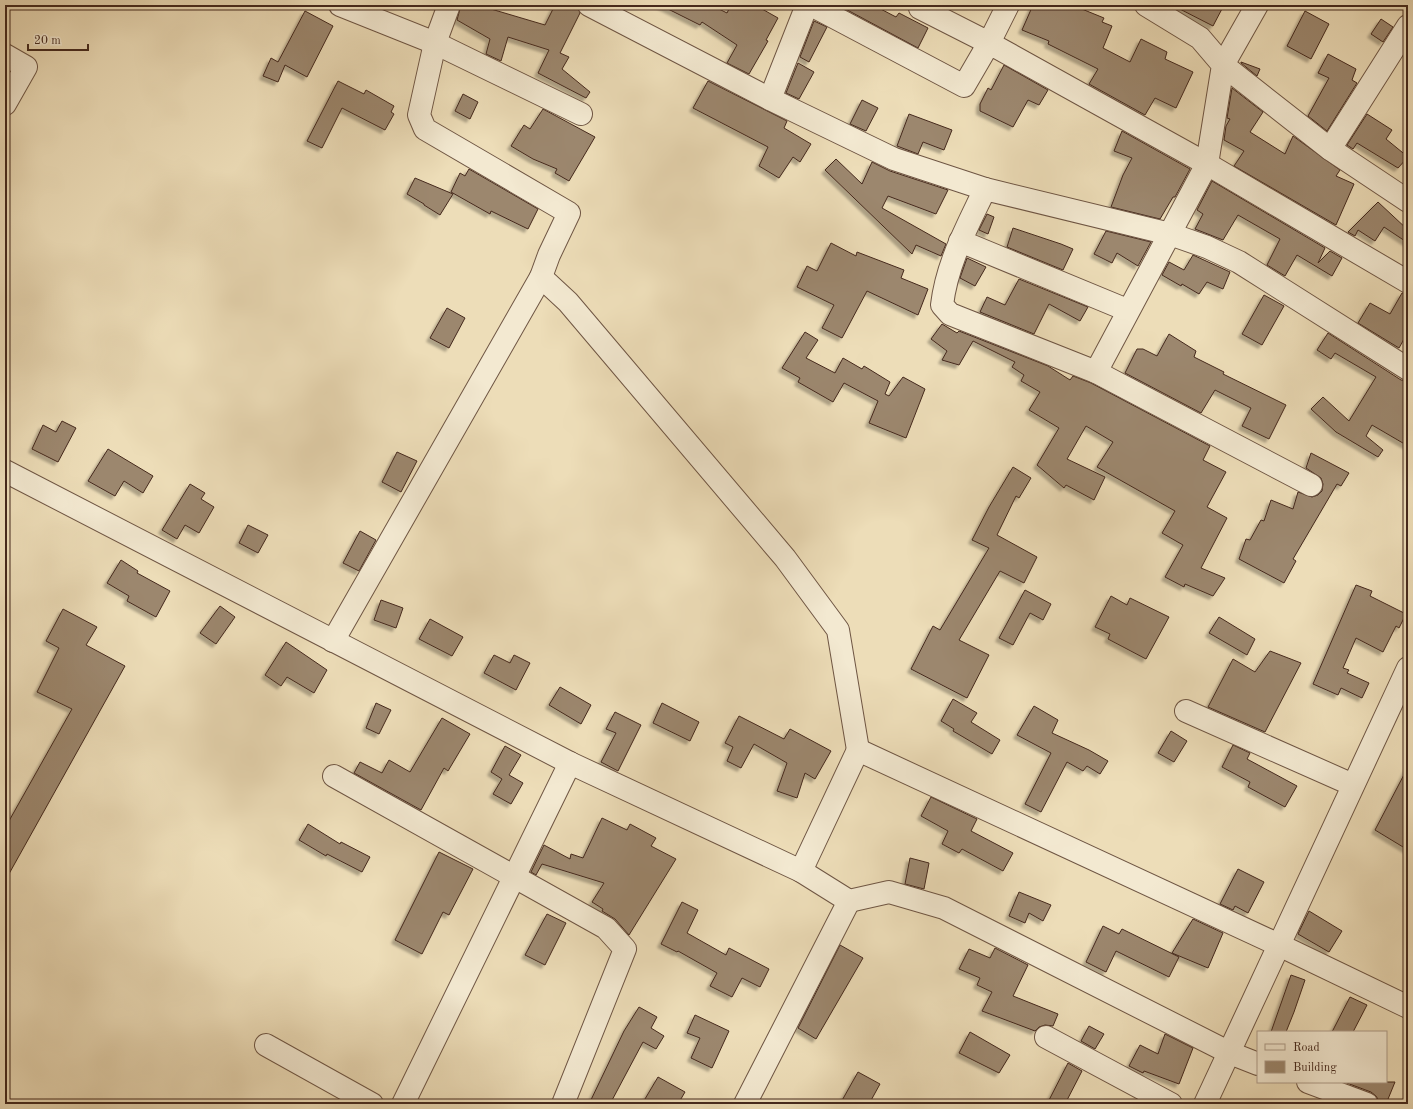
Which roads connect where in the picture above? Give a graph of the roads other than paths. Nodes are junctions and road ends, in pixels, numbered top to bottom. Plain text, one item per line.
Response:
1 (340, 5) edge
2 (448, 5) edge
3 (589, 5) edge
4 (807, 5) edge
5 (811, 5) edge
6 (1008, 5) edge
7 (1146, 5) edge
8 (1257, 5) edge
9 (920, 8) dead end
10 (1408, 26) edge
11 (435, 43) junction
12 (989, 44) junction
13 (5, 55) edge
14 (1223, 65) junction
15 (770, 99) junction
16 (5, 104) edge
17 (581, 114) dead end
18 (1330, 149) junction
19 (1207, 164) junction
20 (985, 189) junction
21 (1408, 201) edge
22 (1170, 234) junction
23 (960, 241) junction
24 (541, 277) junction
25 (1408, 282) edge
26 (1127, 310) junction
27 (1408, 369) edge
28 (1096, 372) junction
29 (5, 471) edge
30 (1311, 485) dead end
31 (333, 641) junction
32 (1408, 668) edge
33 (1403, 690) edge
34 (1186, 711) dead end
35 (858, 750) junction
36 (570, 763) junction
37 (334, 776) dead end
38 (1353, 785) junction
39 (801, 871) junction
40 (514, 877) junction
41 (849, 901) junction
42 (1279, 945) junction
43 (625, 949) junction
44 (634, 969) dead end
45 (1408, 1007) edge
46 (1046, 1037) dead end
47 (266, 1045) dead end
48 (1230, 1053) junction
49 (1257, 1064) edge
50 (1311, 1083) edge
51 (372, 1104) edge
52 (403, 1104) edge
53 (563, 1104) edge
54 (746, 1104) edge
55 (1171, 1104) edge
56 (1205, 1104) edge
57 (1367, 1104) edge

1 - 11 street
2 - 11 street
3 - 15 street
4 - 15 street
5 - 12 street
6 - 12 street
7 - 14 street
8 - 14 street
9 - 12 street
10 - 18 street
11 - 17 street
11 - 24 street
12 - 19 street
13 - 16 street
14 - 18 street
14 - 19 street
15 - 20 street
18 - 21 street
19 - 22 street
19 - 25 street
20 - 22 street
20 - 23 street
22 - 26 street
22 - 27 street
23 - 26 street
23 - 28 street
24 - 31 street
24 - 35 street
26 - 28 street
28 - 30 street
29 - 31 street
31 - 36 street
32 - 33 street
33 - 38 street
34 - 38 street
35 - 39 street
35 - 42 street
36 - 39 street
36 - 40 street
37 - 40 street
38 - 42 street
39 - 41 street
40 - 43 street
40 - 52 street
41 - 48 street
41 - 54 street
42 - 45 street
42 - 48 street
43 - 44 street
43 - 53 street
46 - 55 street
47 - 51 street
48 - 49 street
48 - 56 street
50 - 57 street

